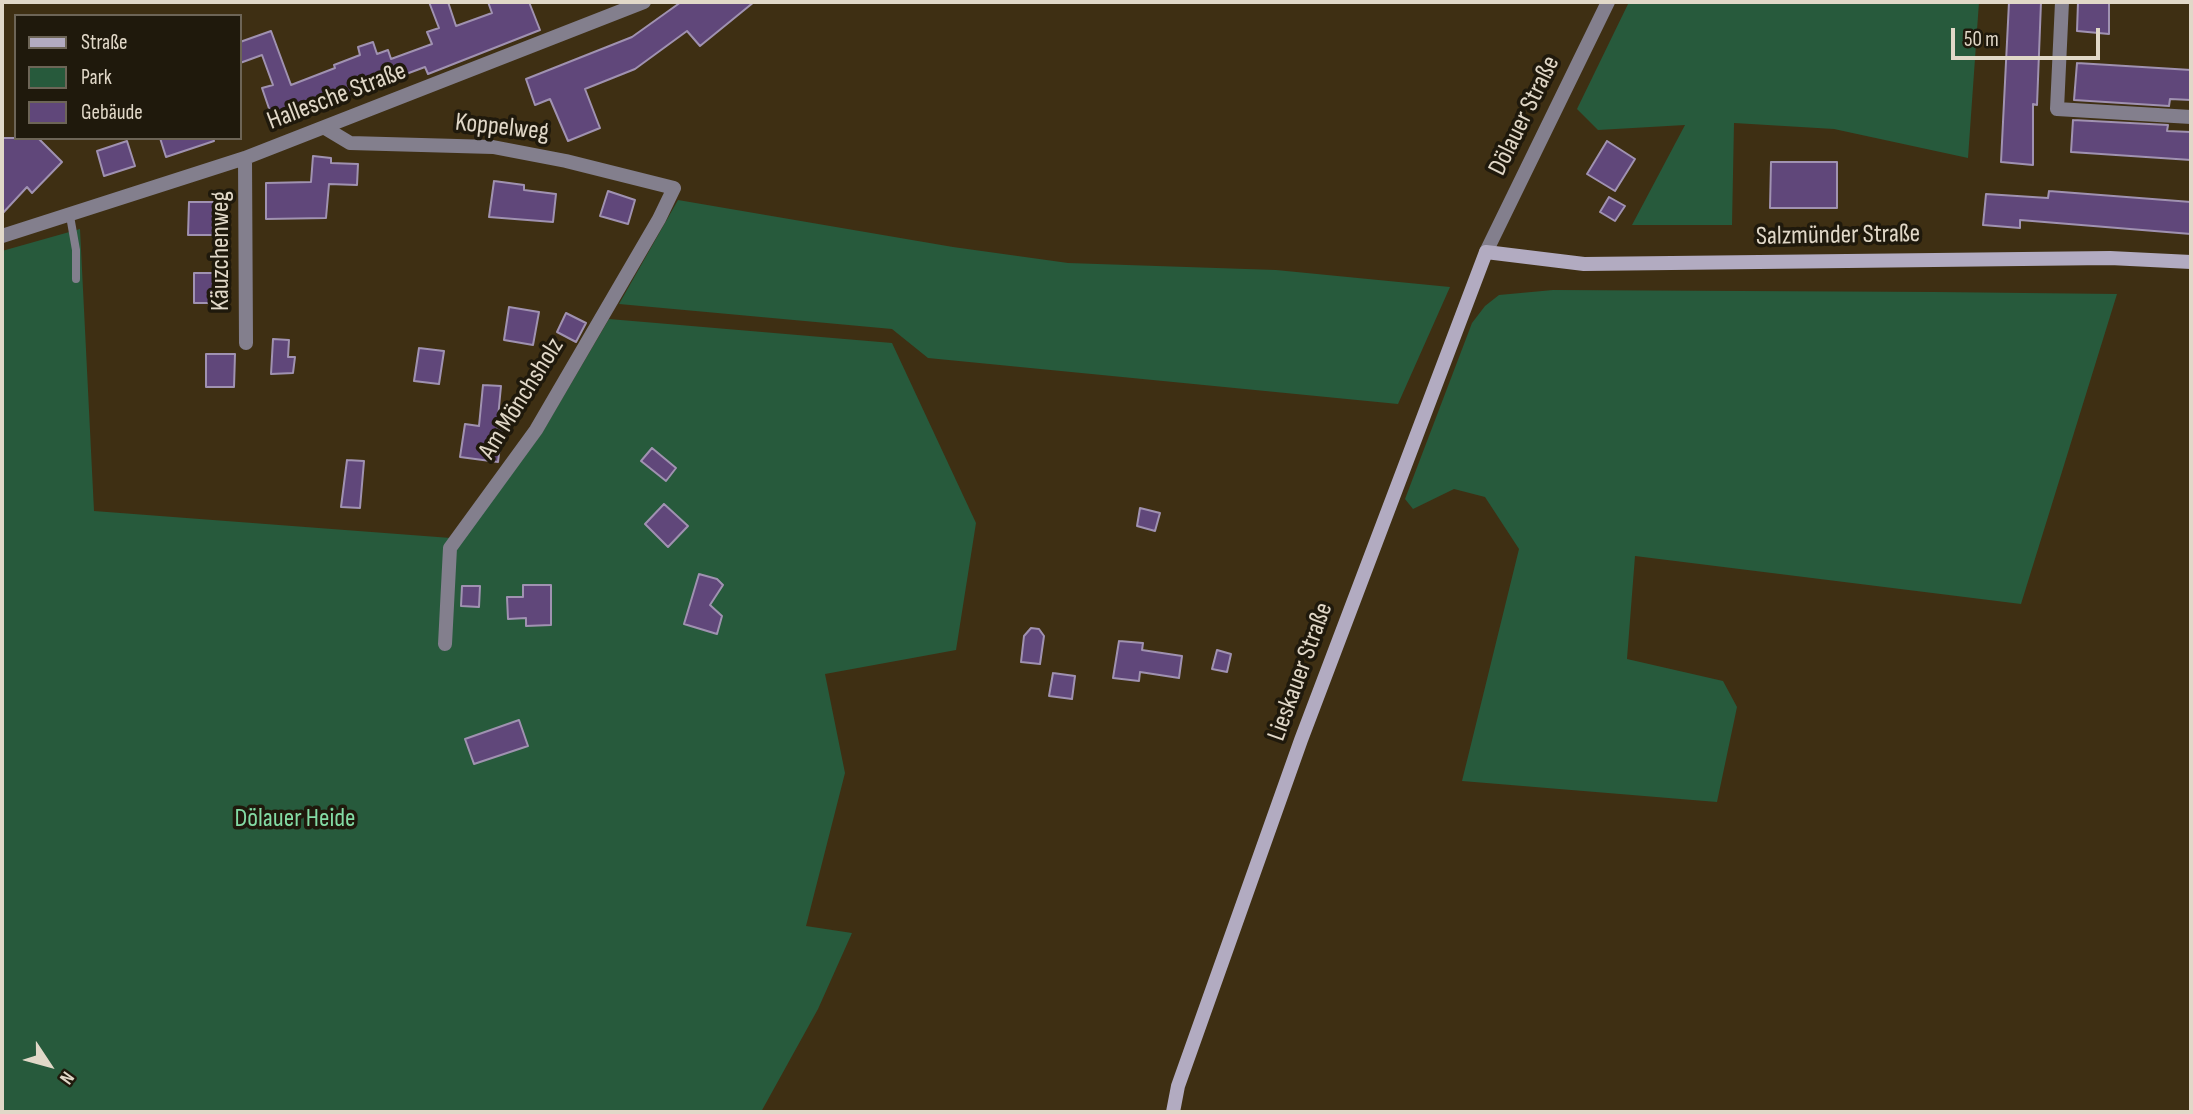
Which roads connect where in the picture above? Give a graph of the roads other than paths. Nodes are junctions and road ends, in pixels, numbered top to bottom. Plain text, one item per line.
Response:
1 (615, 2) edge
2 (1608, 2) edge
3 (2062, 2) edge
4 (639, 5) edge
5 (2191, 117) edge
6 (326, 128) junction
7 (245, 158) junction
8 (674, 188) joint
9 (69, 216) junction
10 (2, 236) edge
11 (1486, 252) junction
12 (2191, 262) edge
13 (76, 279) dead end
14 (246, 343) dead end
15 (445, 644) dead end
16 (1173, 1112) edge

1 - 4 street
2 - 11 street, Dölauer Straße
3 - 5 street
4 - 6 street, Hallesche Straße
6 - 7 street, Hallesche Straße
6 - 8 street, Koppelweg
7 - 9 street, Hallesche Straße
7 - 14 street, Käuzchenweg
8 - 15 street, Am Mönchsholz
9 - 10 street, Hallesche Straße
9 - 13 lane
11 - 12 street, Salzmünder Straße
11 - 16 street, Lieskauer Straße

